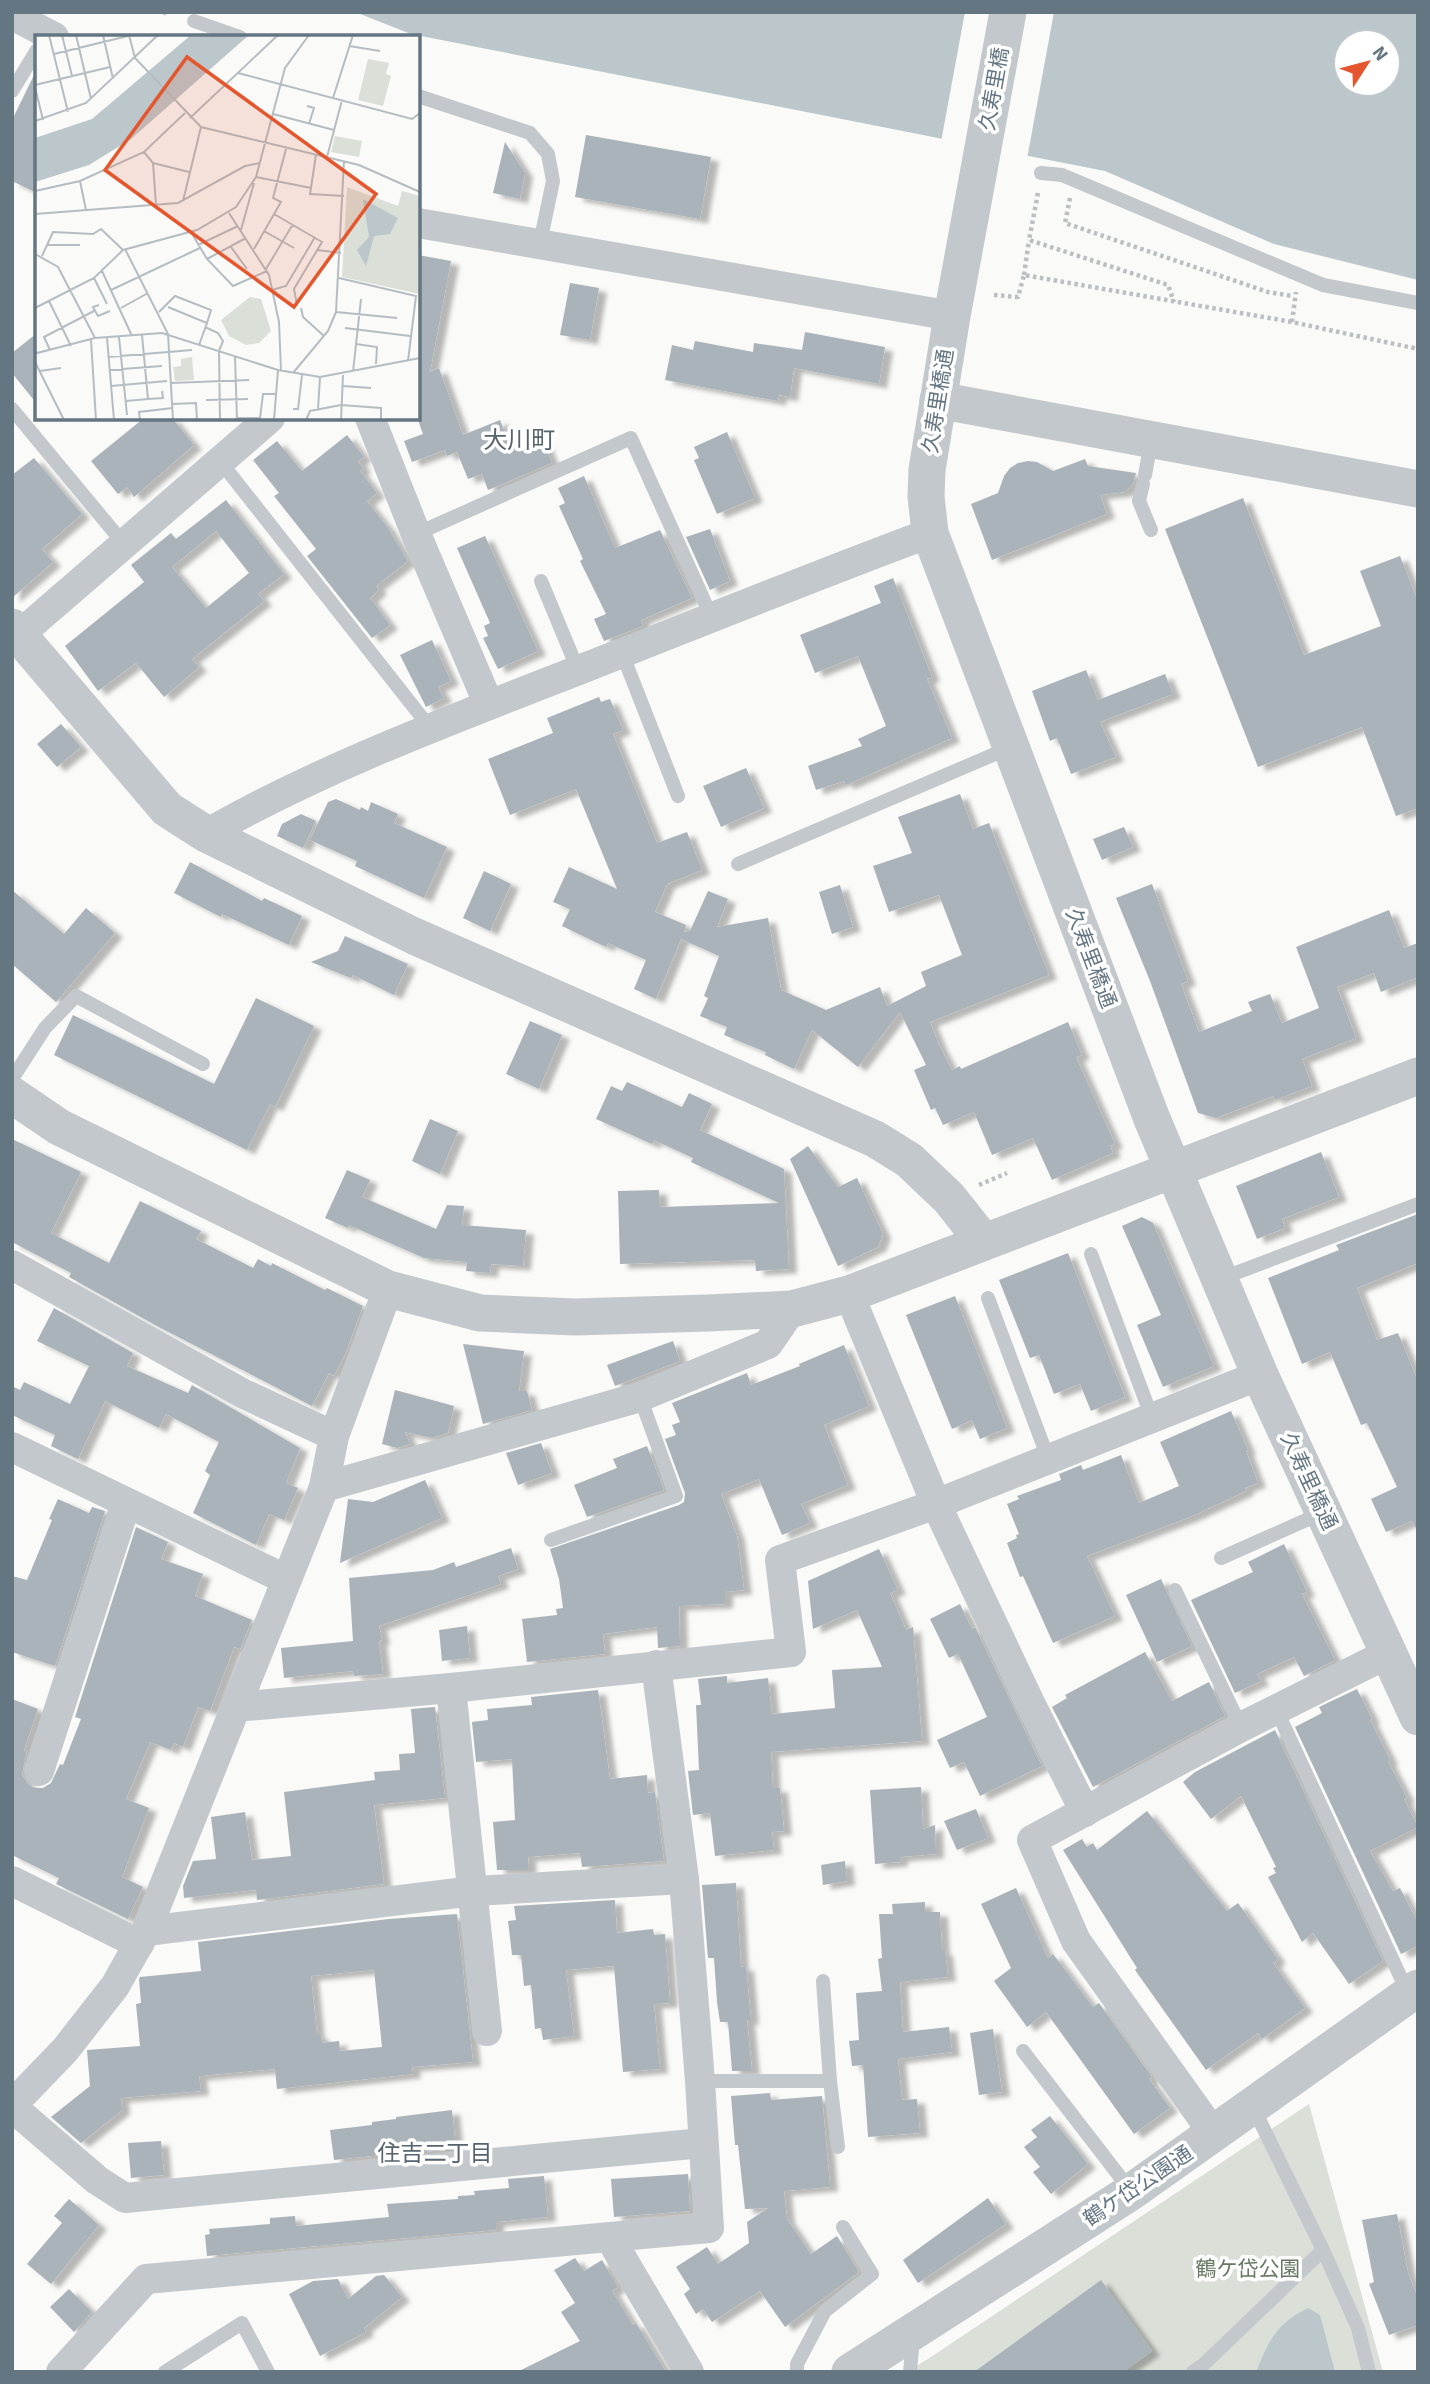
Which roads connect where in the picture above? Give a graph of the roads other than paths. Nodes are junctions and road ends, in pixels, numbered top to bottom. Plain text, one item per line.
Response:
1 (1008, 12) edge
2 (12, 15) edge
3 (194, 21) dead end
4 (40, 35) edge
5 (234, 35) edge
6 (35, 55) edge
7 (12, 92) edge
8 (420, 97) edge
9 (981, 166) joint
10 (1041, 173) road end
11 (420, 223) edge
12 (540, 243) junction
13 (1418, 303) edge
14 (952, 316) junction
15 (939, 400) junction
16 (12, 409) edge
17 (371, 420) edge
18 (255, 423) edge
19 (1152, 438) junction
20 (220, 461) junction
21 (1418, 489) edge
22 (1151, 530) dead end
23 (930, 533) junction
24 (416, 534) junction
25 (124, 544) junction
26 (541, 581) dead end
27 (712, 618) junction
28 (16, 631) edge
29 (622, 653) junction
30 (578, 670) junction
31 (489, 705) junction
32 (431, 729) junction
33 (1010, 747) junction
34 (678, 796) dead end
35 (206, 834) junction
36 (738, 864) dead end
37 (203, 1064) dead end
38 (1418, 1076) edge
39 (12, 1079) edge
40 (12, 1095) edge
41 (1174, 1170) junction
42 (1418, 1204) edge
43 (983, 1241) junction
44 (1091, 1254) dead end
45 (12, 1265) edge
46 (1219, 1279) junction
47 (388, 1289) junction
48 (849, 1294) junction
49 (988, 1298) dead end
50 (792, 1309) junction
51 (1260, 1375) junction
52 (640, 1396) junction
53 (1152, 1418) junction
54 (334, 1436) junction
55 (12, 1447) edge
56 (1048, 1458) junction
57 (324, 1487) junction
58 (126, 1503) junction
59 (936, 1504) junction
60 (1323, 1512) junction
61 (551, 1540) dead end
62 (1221, 1558) dead end
63 (285, 1580) junction
64 (1175, 1590) dead end
65 (1389, 1653) junction
66 (656, 1665) junction
67 (452, 1688) junction
68 (235, 1707) junction
69 (1276, 1709) junction
70 (1418, 1717) edge
71 (1241, 1727) junction
72 (39, 1771) dead end
73 (1085, 1812) junction
74 (684, 1879) junction
75 (12, 1881) edge
76 (474, 1891) junction
77 (142, 1938) junction
78 (823, 1981) dead end
79 (1413, 1991) edge
80 (487, 2031) dead end
81 (1023, 2051) dead end
82 (700, 2081) junction
83 (830, 2081) junction
84 (12, 2106) edge
85 (1252, 2106) junction
86 (1214, 2134) junction
87 (703, 2143) junction
88 (838, 2147) dead end
89 (1131, 2192) junction
90 (843, 2227) dead end
91 (610, 2238) junction
92 (1323, 2250) junction
93 (913, 2332) junction
94 (1199, 2370) edge
95 (61, 2372) edge
96 (166, 2372) edge
97 (268, 2372) edge
98 (689, 2372) edge
99 (797, 2372) edge
100 (850, 2372) edge
101 (910, 2372) edge
102 (1369, 2372) edge

1 - 9 street, 久寿里橋
2 - 4 street
3 - 5 lane
6 - 7 lane
8 - 12 lane
9 - 14 street, 久寿里橋通
10 - 13 lane
11 - 12 street
12 - 14 street
14 - 15 street, 久寿里橋通
15 - 19 street
15 - 23 street, 久寿里橋通
16 - 25 lane
17 - 24 street
18 - 20 street
19 - 21 street
19 - 22 lane
20 - 25 street
20 - 32 lane
23 - 27 street
23 - 33 street, 久寿里橋通
24 - 27 lane
24 - 31 street
25 - 28 street
26 - 30 lane
27 - 29 street
28 - 35 street
29 - 30 street
29 - 34 lane
30 - 31 street
31 - 32 street
32 - 35 street
33 - 36 lane
33 - 41 street, 久寿里橋通
35 - 43 street
37 - 39 lane
38 - 41 street
40 - 47 street
41 - 43 street
41 - 46 street, 久寿里橋通
42 - 46 lane
43 - 48 street
44 - 53 lane
45 - 54 street
46 - 51 street, 久寿里橋通
47 - 50 street
47 - 54 street
48 - 50 street
48 - 59 street
49 - 56 lane
50 - 52 street
51 - 53 street
51 - 60 street, 久寿里橋通
52 - 57 street
52 - 61 lane
53 - 56 street
54 - 57 street
55 - 58 street
56 - 59 street
57 - 63 street
58 - 63 street
58 - 72 street
59 - 66 street
59 - 73 street
60 - 62 lane
60 - 65 street, 久寿里橋通
63 - 68 street
64 - 71 lane
65 - 69 street
65 - 70 street, 久寿里橋通
66 - 67 street
66 - 74 street
67 - 68 street
67 - 76 street
68 - 77 street
69 - 71 street
69 - 79 lane
71 - 73 street
73 - 86 street
74 - 76 street
74 - 82 street
75 - 77 street
76 - 77 street
76 - 80 street
77 - 84 street
78 - 83 lane
79 - 85 street, 鶴ケ岱公園通
81 - 89 lane
82 - 83 lane
82 - 87 street
83 - 88 lane
84 - 87 street
85 - 86 street, 鶴ケ岱公園通
85 - 92 lane
86 - 89 street, 鶴ケ岱公園通
87 - 91 street
89 - 93 street, 鶴ケ岱公園通
90 - 99 lane
91 - 95 street
91 - 98 street
92 - 94 lane
92 - 102 lane
93 - 100 street, 鶴ケ岱公園通
93 - 101 lane
96 - 97 lane

